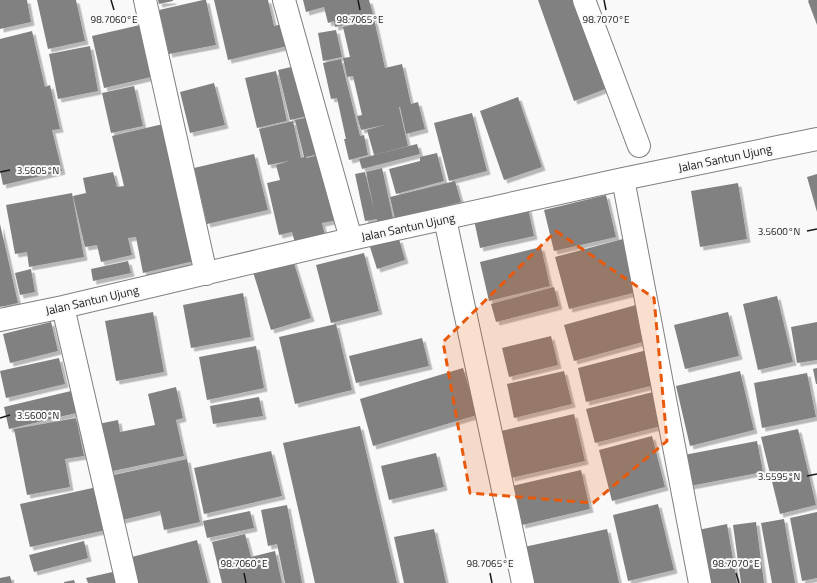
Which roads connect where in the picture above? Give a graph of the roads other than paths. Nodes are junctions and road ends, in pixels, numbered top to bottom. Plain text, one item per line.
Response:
1 (145, 0) edge
2 (284, 0) edge
3 (584, 0) edge
4 (817, 139) edge
5 (639, 146) dead end
6 (623, 179) junction
7 (445, 219) junction
8 (351, 239) junction
9 (206, 274) junction
10 (63, 307) junction
11 (0, 320) edge
12 (127, 583) edge
13 (523, 583) edge
14 (700, 583) edge

1 - 9 street
2 - 8 street
3 - 5 street
4 - 6 street, Jalan Santun Ujung
6 - 7 street, Jalan Santun Ujung
6 - 14 street
7 - 8 street, Jalan Santun Ujung
7 - 13 street
8 - 9 street, Jalan Santun Ujung
9 - 10 street, Jalan Santun Ujung
10 - 11 street, Jalan Santun Ujung
10 - 12 street

